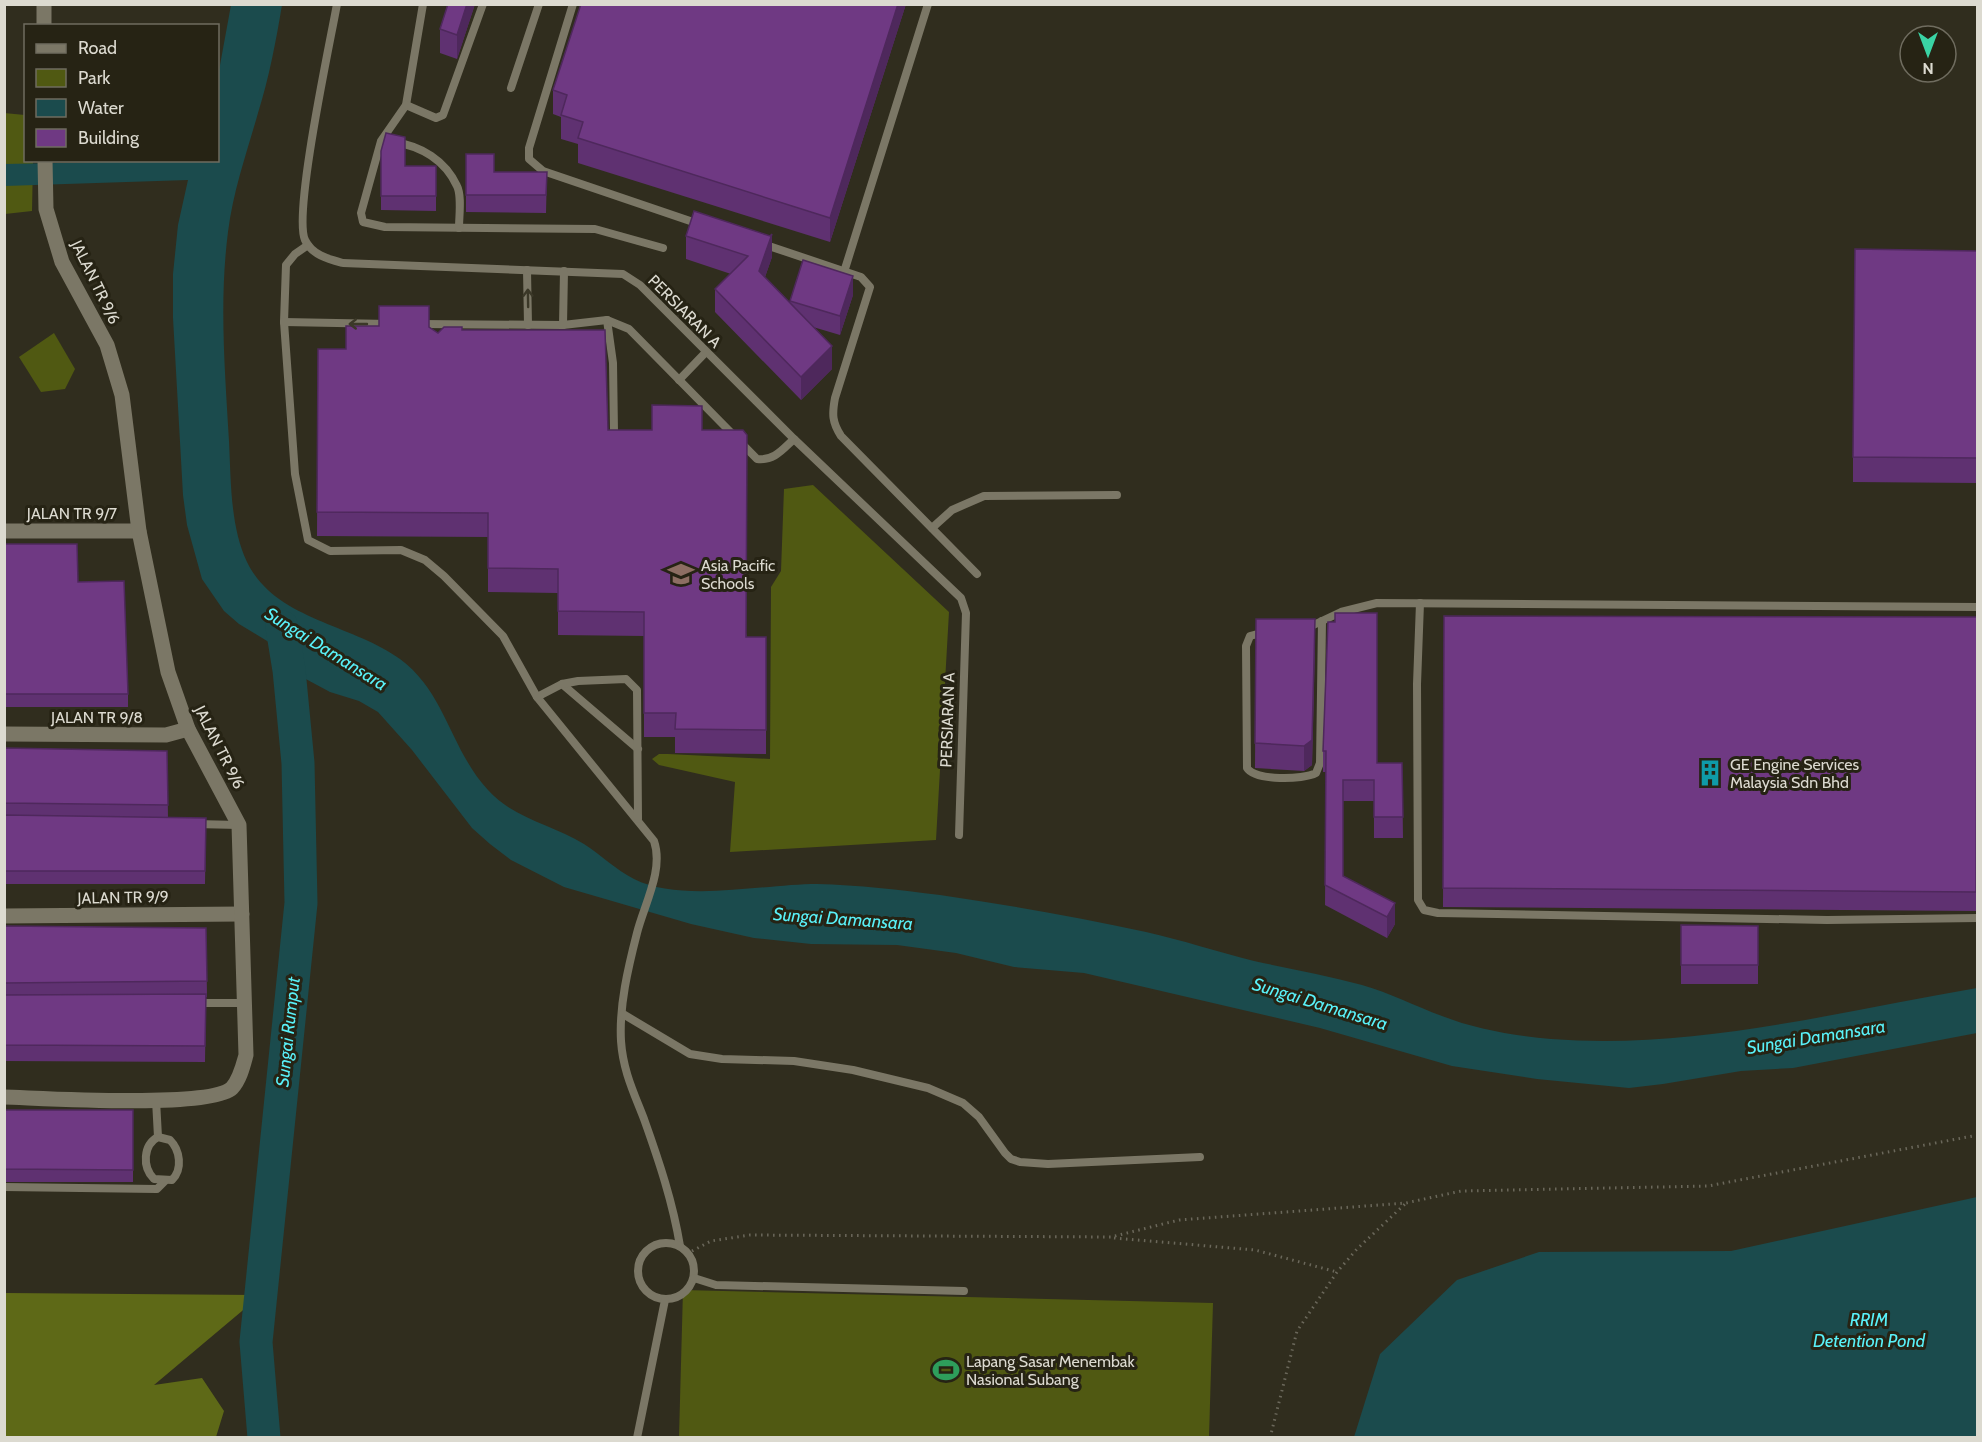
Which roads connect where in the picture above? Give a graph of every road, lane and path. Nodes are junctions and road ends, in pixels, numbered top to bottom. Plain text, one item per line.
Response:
1 (44, 4) edge
2 (337, 4) edge
3 (423, 4) edge
4 (483, 4) edge
5 (539, 4) edge
6 (573, 4) edge
7 (928, 4) edge
8 (44, 24) edge
9 (511, 88) dead end
10 (406, 105) junction
11 (381, 141) junction
12 (45, 162) edge
13 (709, 227) edge
14 (459, 228) junction
15 (752, 241) edge
16 (308, 245) junction
17 (663, 248) dead end
18 (527, 270) junction
19 (564, 271) junction
20 (844, 272) junction
21 (607, 320) junction
22 (284, 322) junction
23 (402, 324) edge
24 (414, 324) edge
25 (563, 325) junction
26 (528, 326) junction
27 (706, 352) junction
28 (679, 380) junction
29 (614, 432) edge
30 (794, 439) junction
31 (1117, 495) dead end
32 (932, 528) junction
33 (4, 531) edge
34 (139, 531) junction
35 (977, 574) dead end
36 (1420, 603) junction
37 (1977, 607) edge
38 (1322, 621) junction
39 (1292, 631) edge
40 (1271, 632) edge
41 (562, 684) junction
42 (537, 697) junction
43 (188, 729) junction
44 (4, 734) edge
45 (638, 749) junction
46 (638, 819) junction
47 (181, 824) edge
48 (239, 825) junction
49 (958, 835) dead end
50 (242, 914) junction
51 (4, 916) edge
52 (1977, 918) edge
53 (245, 1002) junction
54 (188, 1003) edge
55 (623, 1014) junction
56 (4, 1097) edge
57 (156, 1100) junction
58 (1977, 1135) edge
59 (158, 1137) junction
60 (1200, 1157) dead end
61 (165, 1181) junction
62 (4, 1187) edge
63 (1406, 1203) junction
64 (1111, 1238) junction
65 (680, 1246) junction
66 (688, 1254) junction
67 (1337, 1272) junction
68 (694, 1278) junction
69 (964, 1291) dead end
70 (664, 1300) junction
71 (637, 1437) edge
72 (1270, 1437) edge

1 - 8 street
2 - 16 lane
3 - 10 lane
4 - 10 lane
5 - 9 lane
6 - 13 lane
7 - 20 lane
10 - 11 lane
11 - 14 lane
11 - 14 lane
12 - 34 street, JALAN TR 9/6
14 - 17 lane
15 - 20 lane
16 - 18 lane, PERSIARAN A
16 - 22 lane
18 - 19 lane, PERSIARAN A
26 -> 18 lane
19 - 25 lane
19 - 27 lane, PERSIARAN A
20 - 32 lane
21 - 25 lane
21 - 28 lane
21 - 29 lane
23 -> 22 lane
22 - 42 lane
24 - 26 lane
25 - 26 lane
27 - 28 lane
27 - 30 lane, PERSIARAN A
28 - 30 lane
30 - 49 lane, PERSIARAN A
31 - 32 lane
32 - 35 lane
33 - 34 street, JALAN TR 9/7
34 - 43 street, JALAN TR 9/6
36 - 37 lane
36 - 38 lane
36 - 52 lane
38 - 39 lane
38 - 40 lane
41 - 42 lane
41 - 45 lane
41 - 45 lane
42 - 46 lane
43 - 44 street, JALAN TR 9/8
43 - 48 street, JALAN TR 9/6
45 - 46 lane
46 - 55 lane
47 - 48 lane
48 - 50 street, JALAN TR 9/6
50 - 51 street, JALAN TR 9/9
50 - 53 street, JALAN TR 9/6
53 - 54 lane
53 - 57 street, JALAN TR 9/6
55 - 60 lane
55 - 65 lane
56 - 57 street, JALAN TR 9/6
57 - 59 lane
58 - 63 path
59 - 61 lane
59 - 61 lane
61 - 62 lane
63 - 64 path
63 - 67 path
64 - 66 path
64 - 67 path
65 - 66 lane
65 - 70 lane
66 - 68 lane
67 - 72 path
68 - 69 lane
68 - 70 lane
70 - 71 lane

